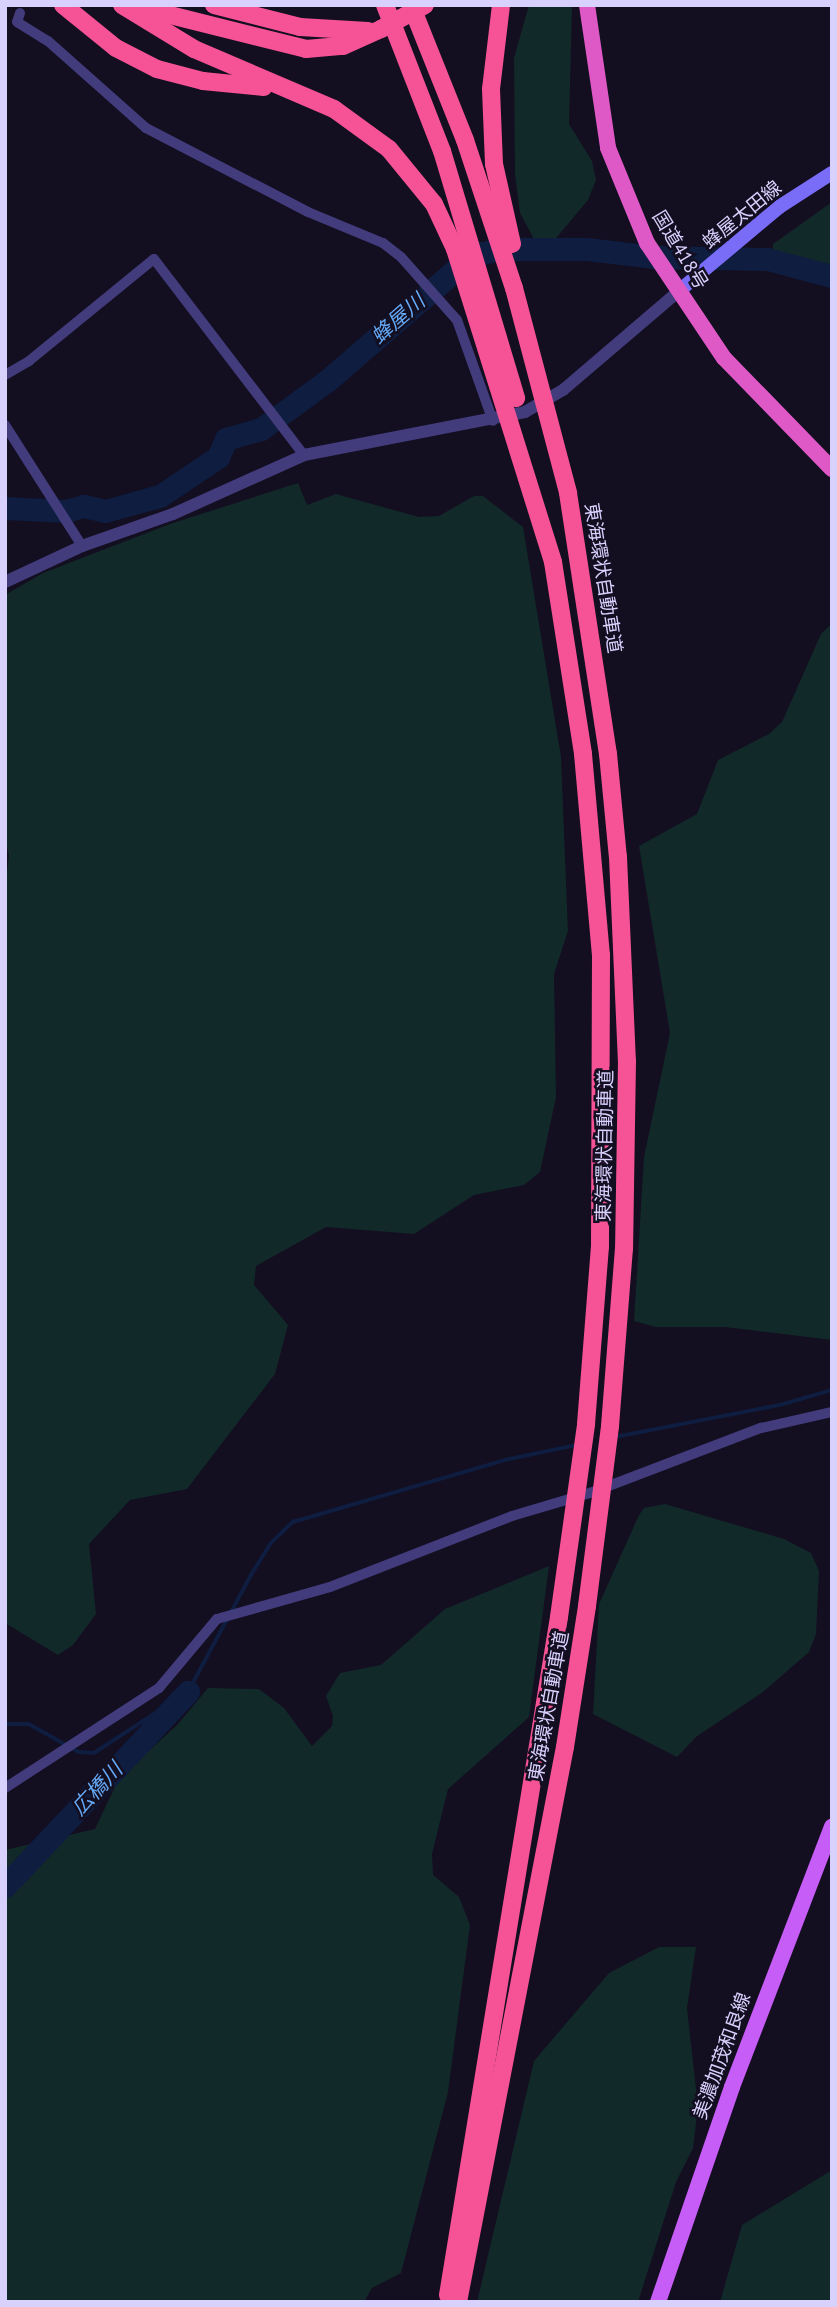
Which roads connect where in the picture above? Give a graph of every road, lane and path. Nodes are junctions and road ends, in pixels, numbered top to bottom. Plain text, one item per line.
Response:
1 (63, 5) edge
2 (122, 5) edge
3 (130, 5) edge
4 (214, 5) edge
5 (385, 5) edge
6 (411, 5) edge
7 (425, 5) edge
8 (501, 5) edge
9 (587, 5) edge
10 (20, 13) dead end
11 (382, 29) junction
12 (299, 92) junction
13 (832, 173) edge
14 (680, 291) junction
15 (5, 375) edge
16 (493, 421) junction
17 (5, 425) edge
18 (304, 456) junction
19 (832, 468) edge
20 (568, 493) junction
21 (82, 545) junction
22 (554, 562) junction
23 (5, 582) edge
24 (832, 1412) edge
25 (5, 1788) edge
26 (832, 1827) edge
27 (447, 2302) edge
28 (458, 2302) edge
29 (658, 2302) edge

1 - 12 highway
2 - 12 highway
3 - 11 highway
4 - 11 highway
5 - 22 highway, 東海環状自動車道, bridge
6 - 20 highway, 東海環状自動車道, bridge
7 - 11 highway, bridge
8 - 20 highway, bridge
9 - 14 highway, 国道418号
10 - 16 street
12 - 22 highway, bridge
13 - 14 main road, 蜂屋太田線
14 - 16 street
14 - 19 highway, 国道418号
15 - 18 street
16 - 18 street
17 - 21 street
18 - 21 street
20 - 28 highway, 東海環状自動車道, bridge
21 - 23 street
22 - 27 highway, 東海環状自動車道, bridge
24 - 25 street
26 - 29 main road, 美濃加茂和良線

